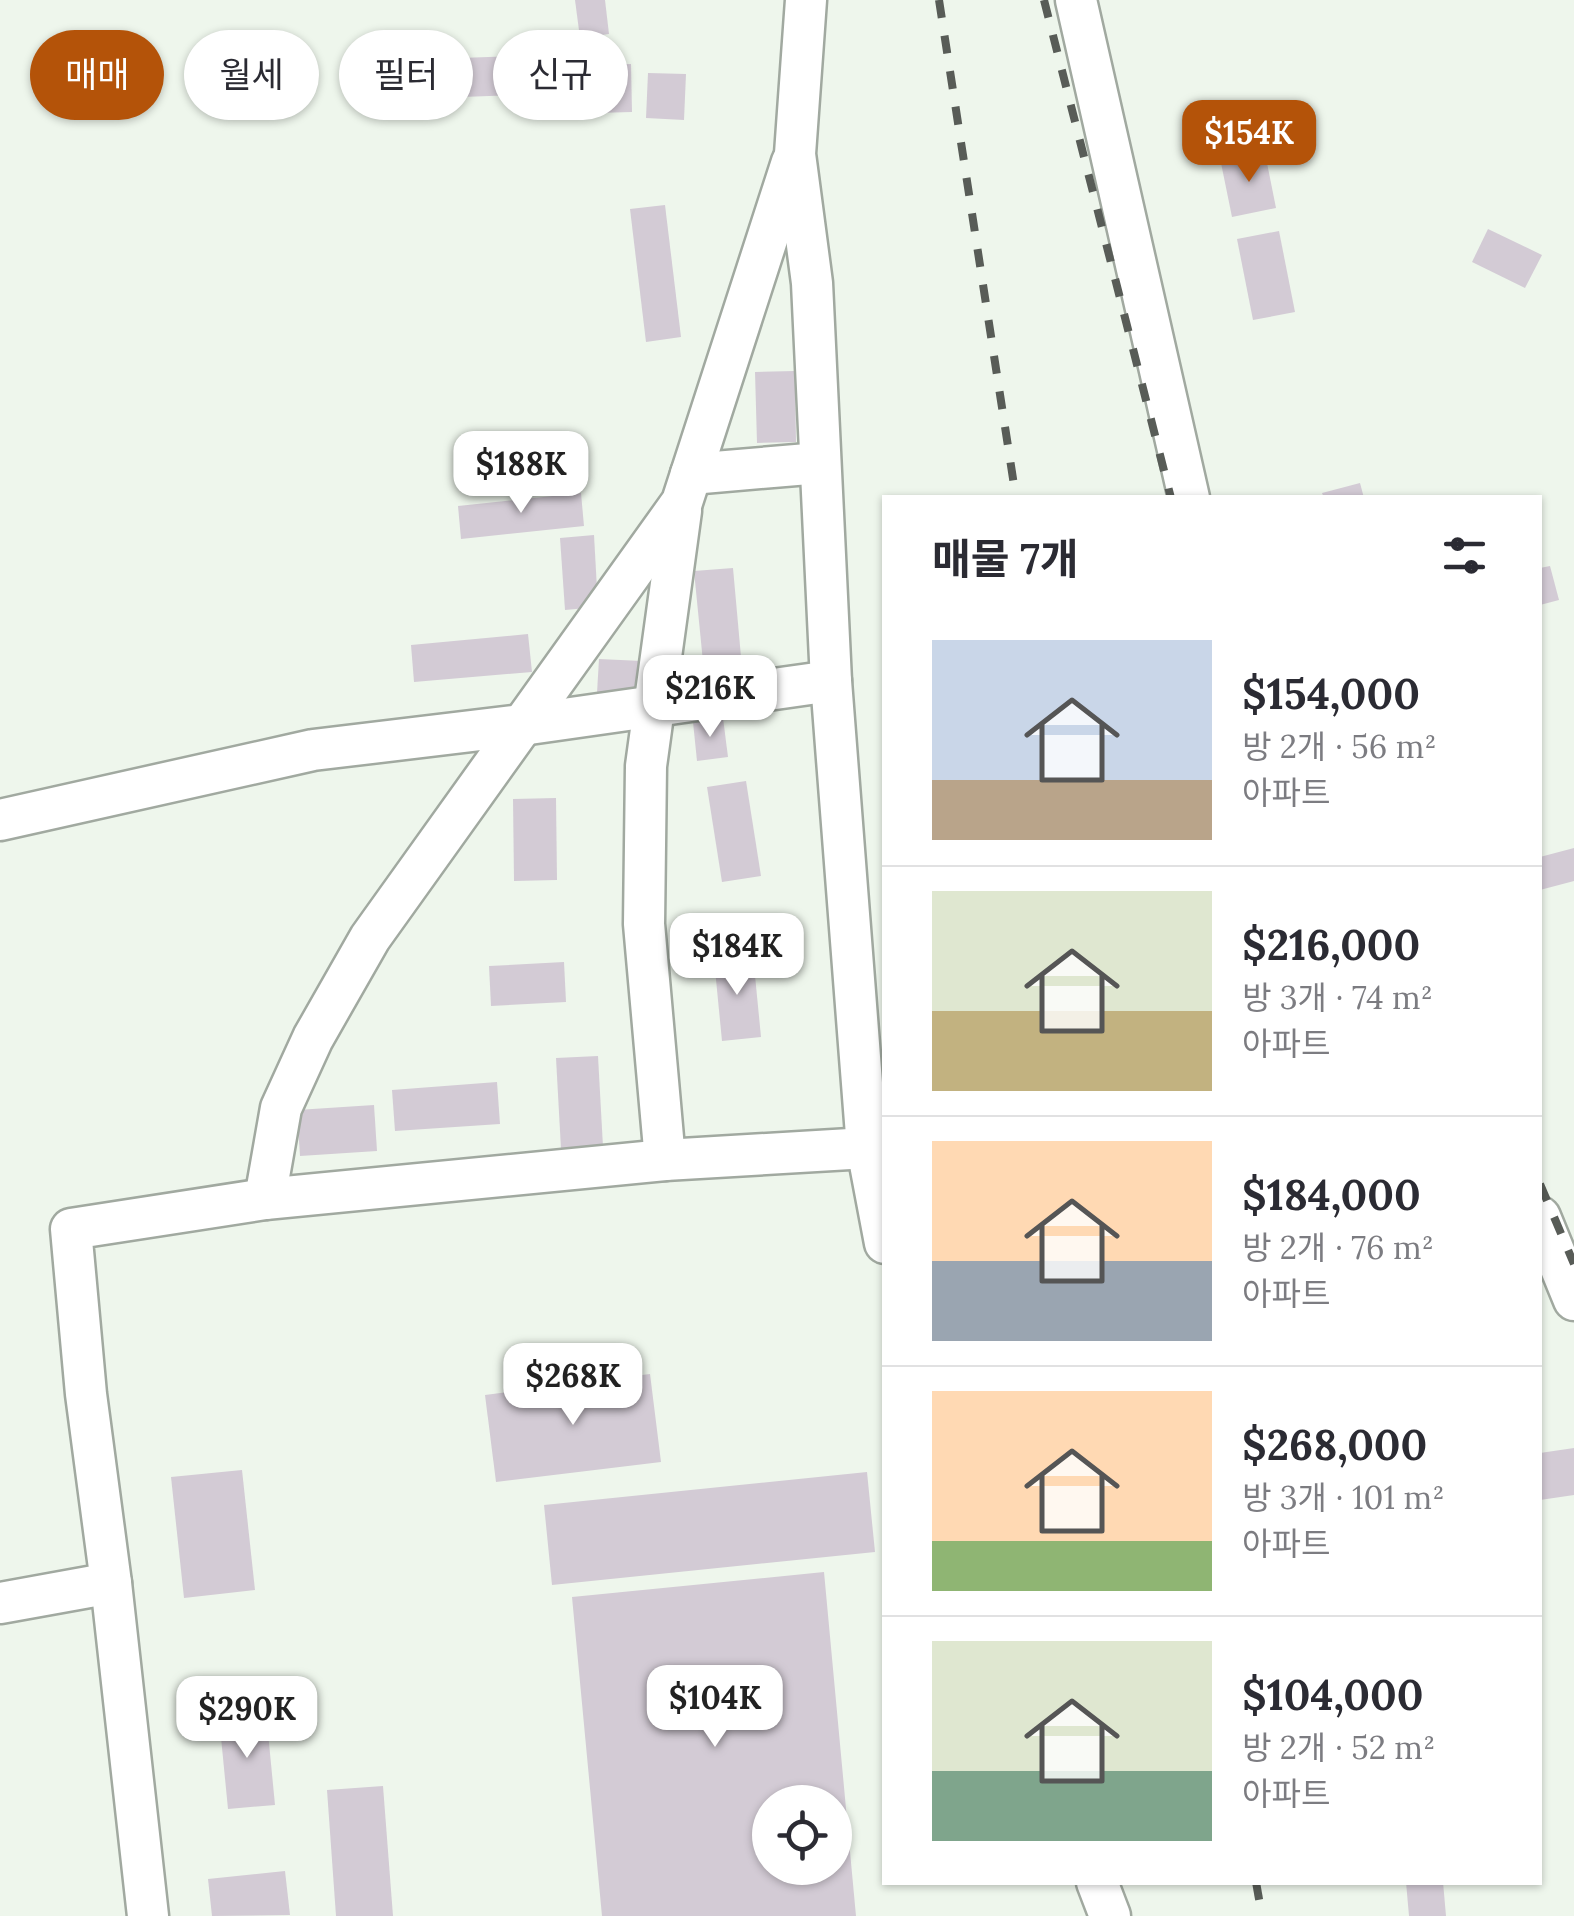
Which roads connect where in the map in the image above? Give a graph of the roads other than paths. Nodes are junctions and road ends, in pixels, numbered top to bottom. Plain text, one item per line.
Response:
1 (806, 0) edge
2 (1076, 0) edge
3 (795, 154) junction
4 (820, 463) junction
5 (686, 488) junction
6 (1188, 495) edge
7 (830, 681) junction
8 (654, 705) junction
9 (522, 725) junction
10 (0, 820) edge
11 (867, 1148) junction
12 (665, 1160) junction
13 (265, 1199) junction
14 (1542, 1222) edge
15 (882, 1227) edge
16 (1574, 1300) edge
17 (111, 1583) junction
18 (0, 1603) edge
19 (1098, 1885) edge
20 (148, 1916) edge
21 (1110, 1916) edge

1 - 3 street
2 - 6 street
3 - 4 street
3 - 5 street
4 - 5 street
4 - 7 street
5 - 8 street
5 - 9 street
7 - 8 street
7 - 11 street
8 - 9 street
8 - 12 street
9 - 10 street
9 - 13 street
11 - 12 street
11 - 15 street
12 - 13 street
13 - 17 street
14 - 16 street
17 - 18 street
17 - 20 street
19 - 21 street

